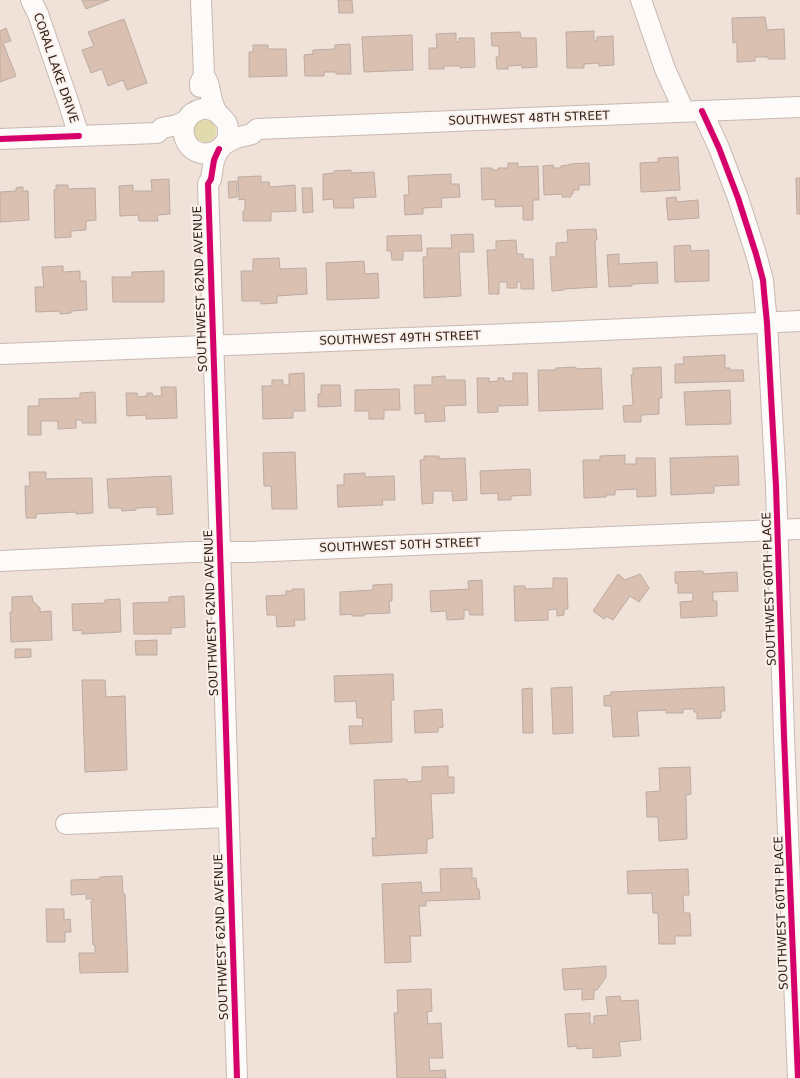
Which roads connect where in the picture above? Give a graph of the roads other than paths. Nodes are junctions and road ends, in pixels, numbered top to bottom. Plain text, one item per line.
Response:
1 (31, 0) edge
2 (201, 0) edge
3 (641, 0) edge
4 (204, 75) junction
5 (800, 107) edge
6 (693, 111) junction
7 (220, 115) junction
8 (189, 117) junction
9 (257, 129) junction
10 (157, 133) junction
11 (79, 136) junction
12 (0, 139) edge
13 (191, 147) junction
14 (222, 147) junction
15 (208, 184) junction
16 (800, 321) edge
17 (767, 323) junction
18 (213, 346) junction
19 (0, 354) edge
20 (800, 529) edge
21 (778, 530) junction
22 (221, 552) junction
23 (0, 561) edge
24 (792, 736) edge
25 (228, 817) junction
26 (66, 824) dead end
27 (797, 944) edge
28 (237, 1078) edge
29 (798, 1078) edge

1 - 11 street, CORAL LAKE DRIVE
2 - 4 street
3 - 6 street, SOUTHWEST 60TH PLACE
4 - 7 street
4 - 8 street
5 - 6 street, SOUTHWEST 48TH STREET
6 - 9 street, SOUTHWEST 48TH STREET
6 - 17 street, SOUTHWEST 60TH PLACE
7 - 8 street
7 - 9 street, SOUTHWEST 48TH STREET
7 - 14 street
8 - 10 street
8 - 13 street
9 - 14 street, SOUTHWEST 48TH STREET
10 - 11 street
10 - 13 street
11 - 12 street
13 - 14 street
13 - 15 street, SOUTHWEST 62ND AVENUE
14 - 15 street, SOUTHWEST 62ND AVENUE
15 - 18 street, SOUTHWEST 62ND AVENUE
16 - 17 street, SOUTHWEST 49TH STREET
17 - 18 street, SOUTHWEST 49TH STREET
17 - 21 street, SOUTHWEST 60TH PLACE
18 - 19 street, SOUTHWEST 49TH STREET
18 - 22 street, SOUTHWEST 62ND AVENUE
20 - 21 street, SOUTHWEST 50TH STREET
21 - 22 street, SOUTHWEST 50TH STREET
21 - 24 street, SOUTHWEST 60TH PLACE
22 - 23 street, SOUTHWEST 50TH STREET
22 - 25 street, SOUTHWEST 62ND AVENUE
24 - 27 street, SOUTHWEST 60TH PLACE
25 - 26 street
25 - 28 street, SOUTHWEST 62ND AVENUE
27 - 29 street, SOUTHWEST 60TH PLACE

